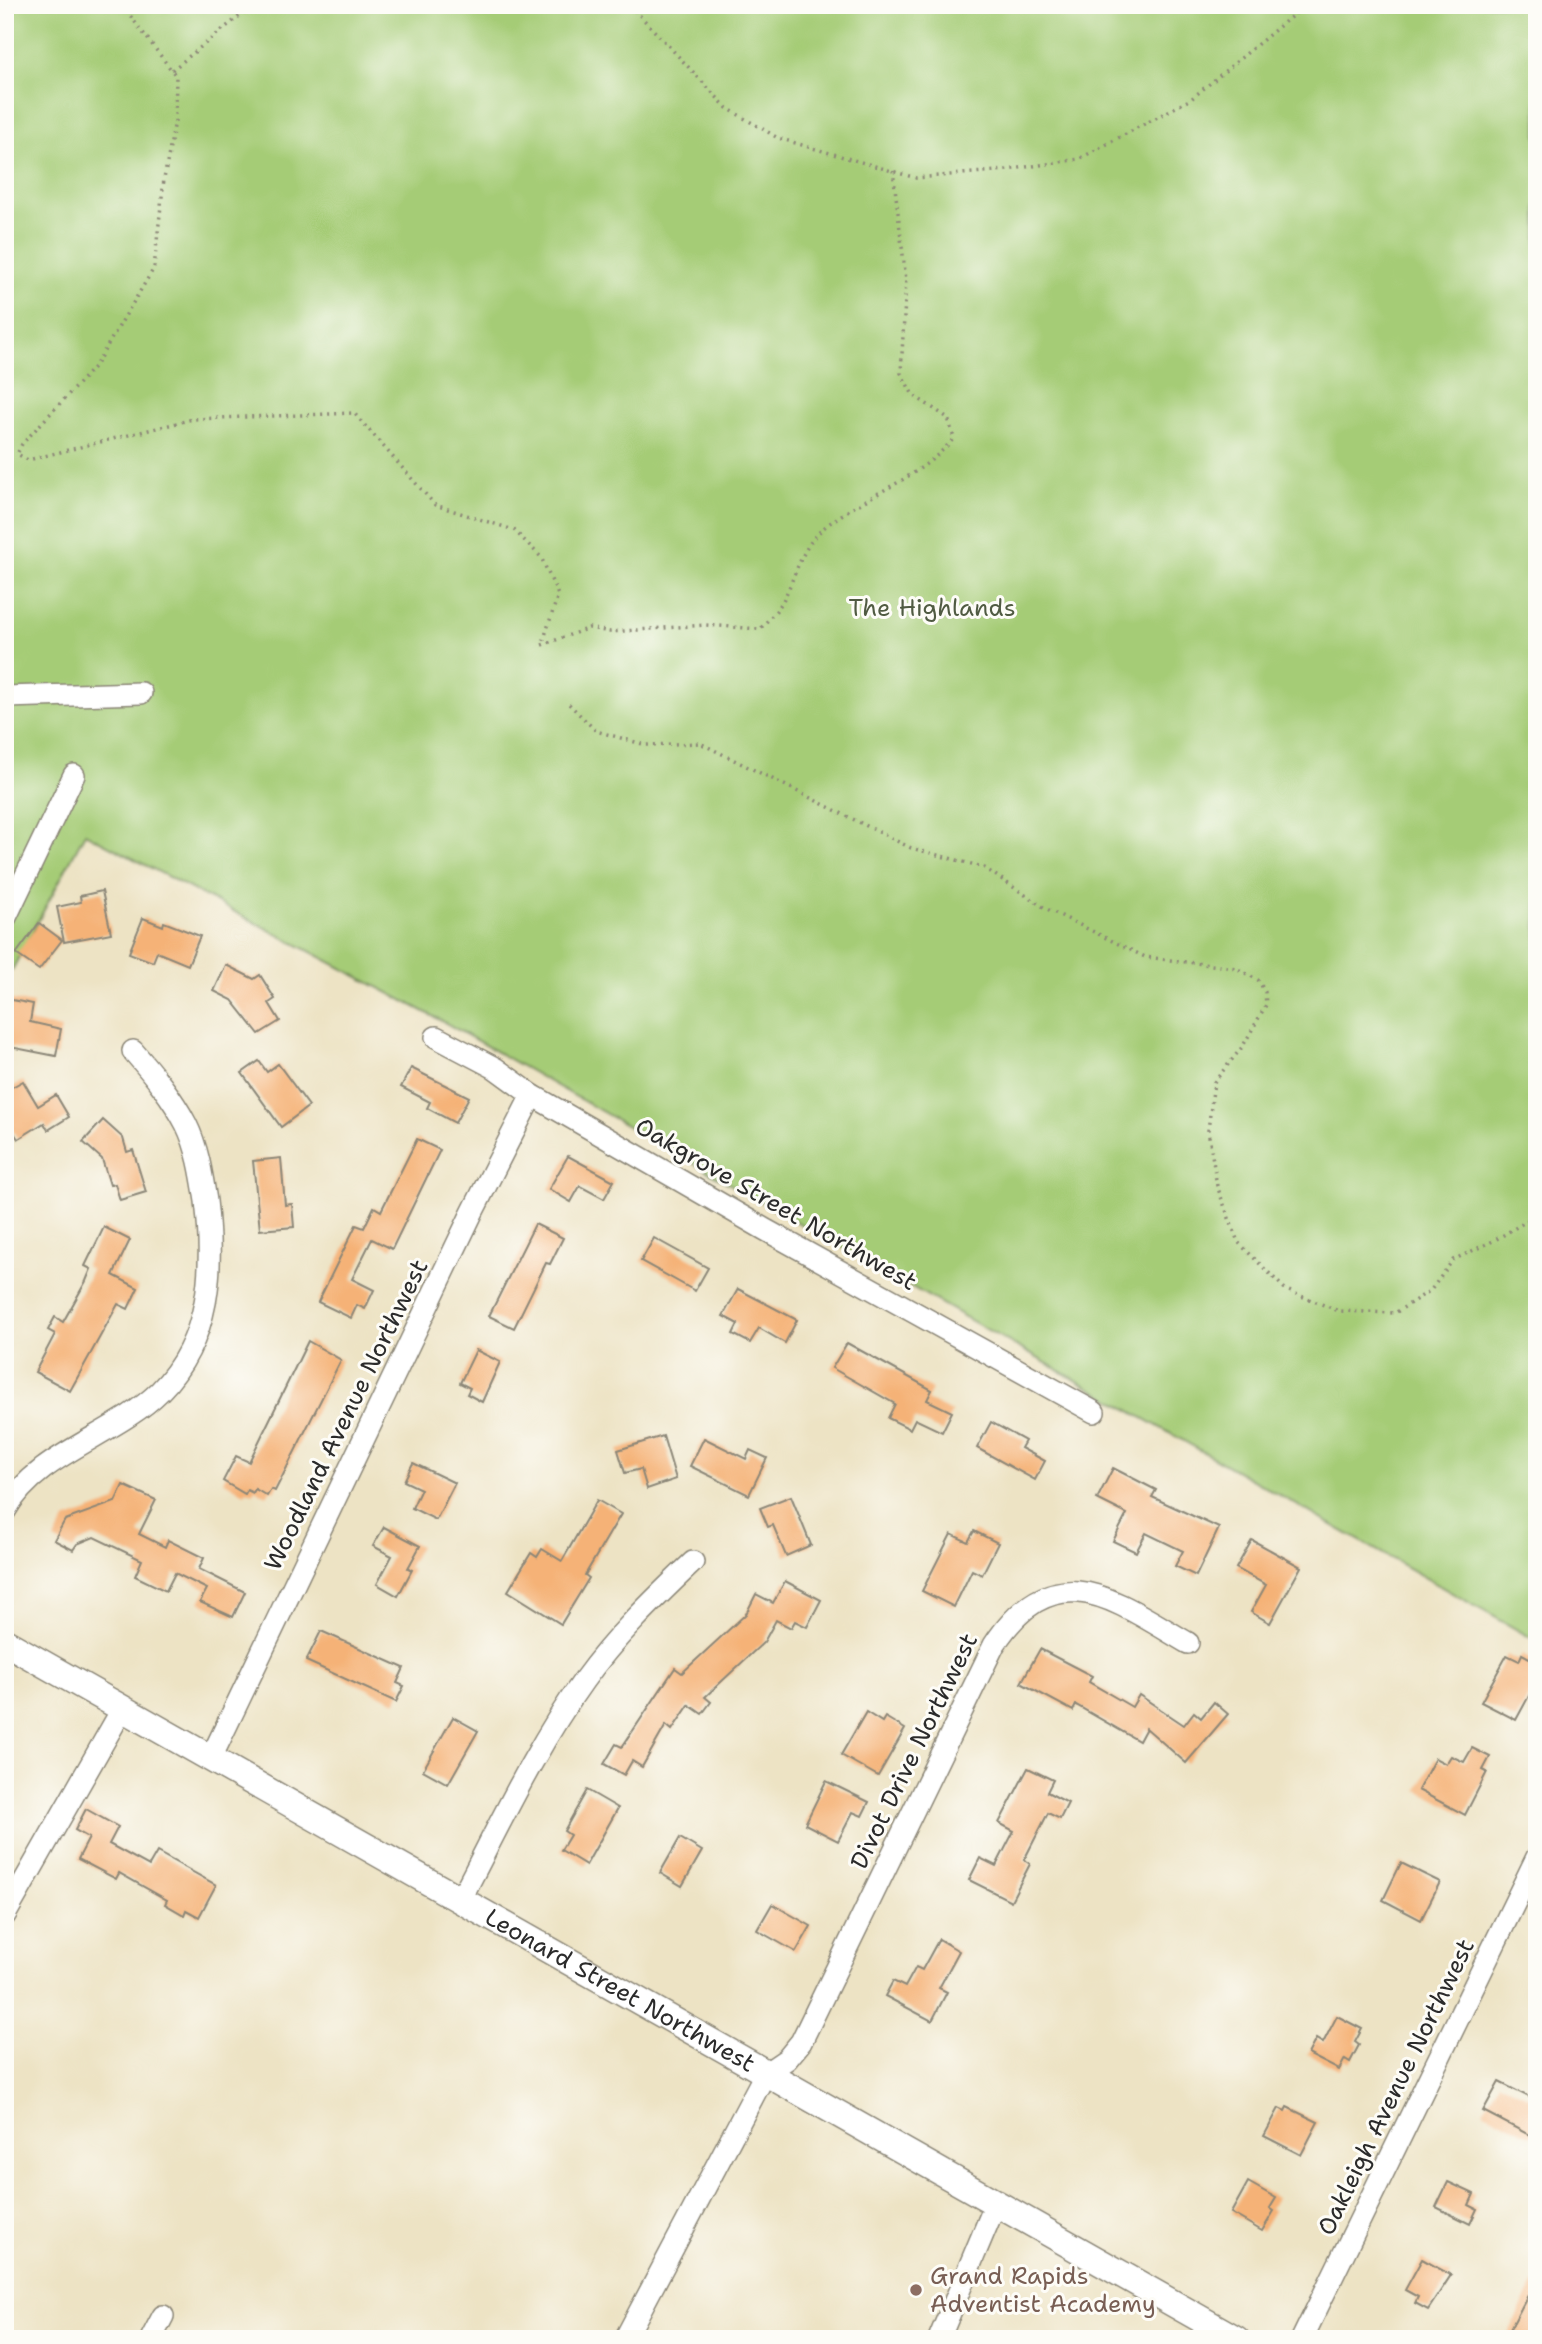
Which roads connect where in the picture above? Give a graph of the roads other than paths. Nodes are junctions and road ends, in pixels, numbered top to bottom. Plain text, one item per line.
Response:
1 (141, 693) dead end
2 (5, 697) edge
3 (74, 775) dead end
4 (6, 917) edge
5 (436, 1037) dead end
6 (133, 1051) dead end
7 (532, 1095) junction
8 (1094, 1412) dead end
9 (5, 1511) edge
10 (693, 1562) dead end
11 (5, 1642) edge
12 (1188, 1643) dead end
13 (123, 1708) junction
14 (211, 1758) junction
15 (1537, 1857) edge
16 (460, 1900) junction
17 (5, 1915) edge
18 (765, 2074) junction
19 (996, 2203) junction
20 (163, 2316) dead end
21 (151, 2339) edge
22 (625, 2339) edge
23 (939, 2339) edge
24 (1236, 2339) edge
25 (1303, 2339) edge

1 - 2 street
3 - 4 street
5 - 7 street, Oakgrove Street Northwest
6 - 9 street
7 - 8 street, Oakgrove Street Northwest
7 - 14 street, Woodland Avenue Northwest
10 - 16 street
11 - 13 main road, Leonard Street Northwest
12 - 18 street, Divot Drive Northwest
13 - 14 main road, Leonard Street Northwest
13 - 17 street
14 - 16 main road, Leonard Street Northwest
15 - 25 street, Oakleigh Avenue Northwest
16 - 18 main road, Leonard Street Northwest
18 - 19 main road, Leonard Street Northwest
18 - 22 street
19 - 23 street
19 - 24 main road, Leonard Street Northwest
20 - 21 street

